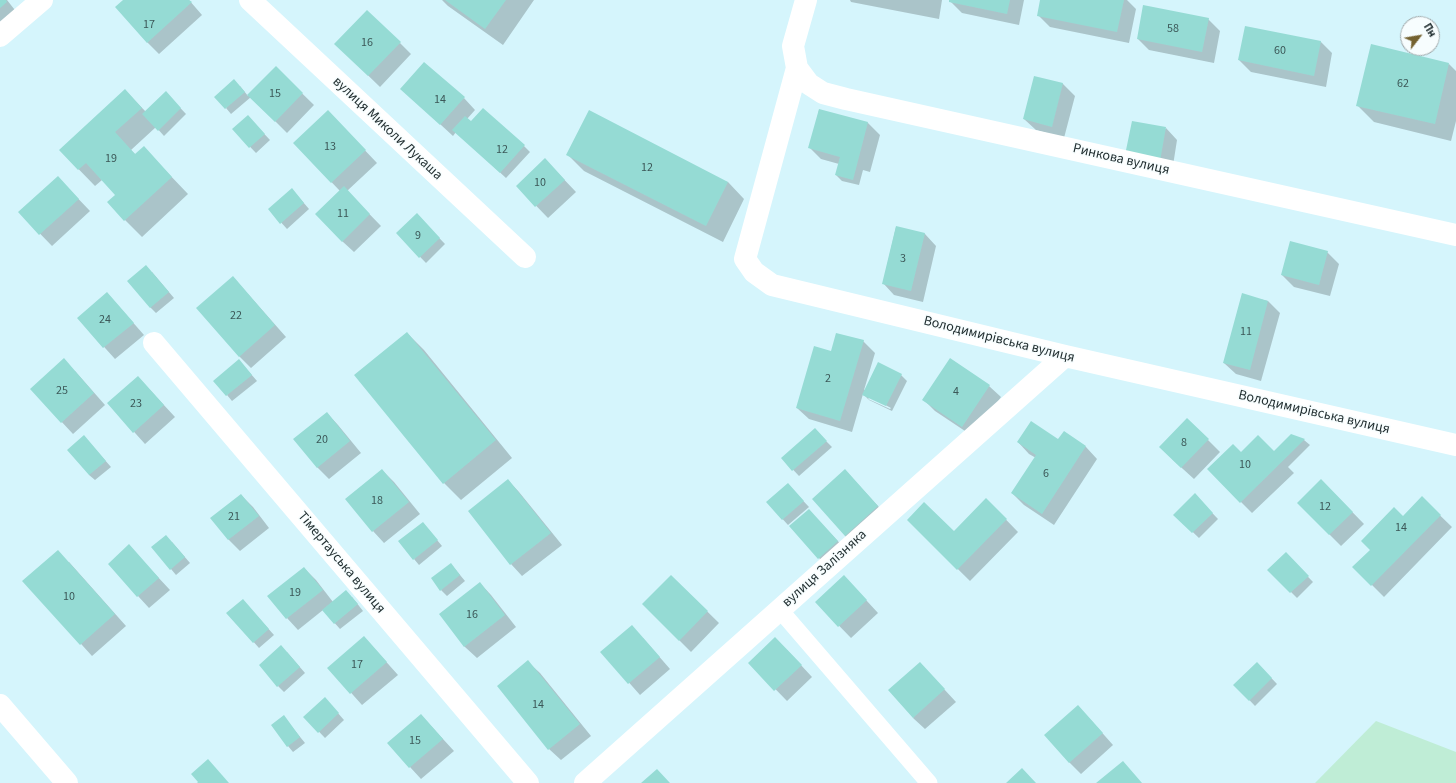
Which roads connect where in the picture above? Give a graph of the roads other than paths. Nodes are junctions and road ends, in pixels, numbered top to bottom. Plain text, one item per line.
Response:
1 (42, 0) edge
2 (250, 0) edge
3 (806, 0) edge
4 (0, 36) edge
5 (797, 68) junction
6 (1456, 235) edge
7 (524, 257) dead end
8 (154, 343) dead end
9 (1065, 356) junction
10 (1456, 445) edge
11 (780, 610) junction
12 (0, 705) edge
13 (67, 783) edge
14 (528, 783) edge
15 (585, 783) edge
16 (929, 783) edge

1 - 4 street
2 - 7 street, вулиця Миколи Лукаша
3 - 5 street
5 - 6 street, Ринкова вулиця
5 - 9 street, Володимирівська вулиця
8 - 14 street, Тімертауська вулиця
9 - 10 street, Володимирівська вулиця
9 - 11 street, вулиця Залізняка
11 - 15 street, вулиця Залізняка
11 - 16 lane
12 - 13 street

